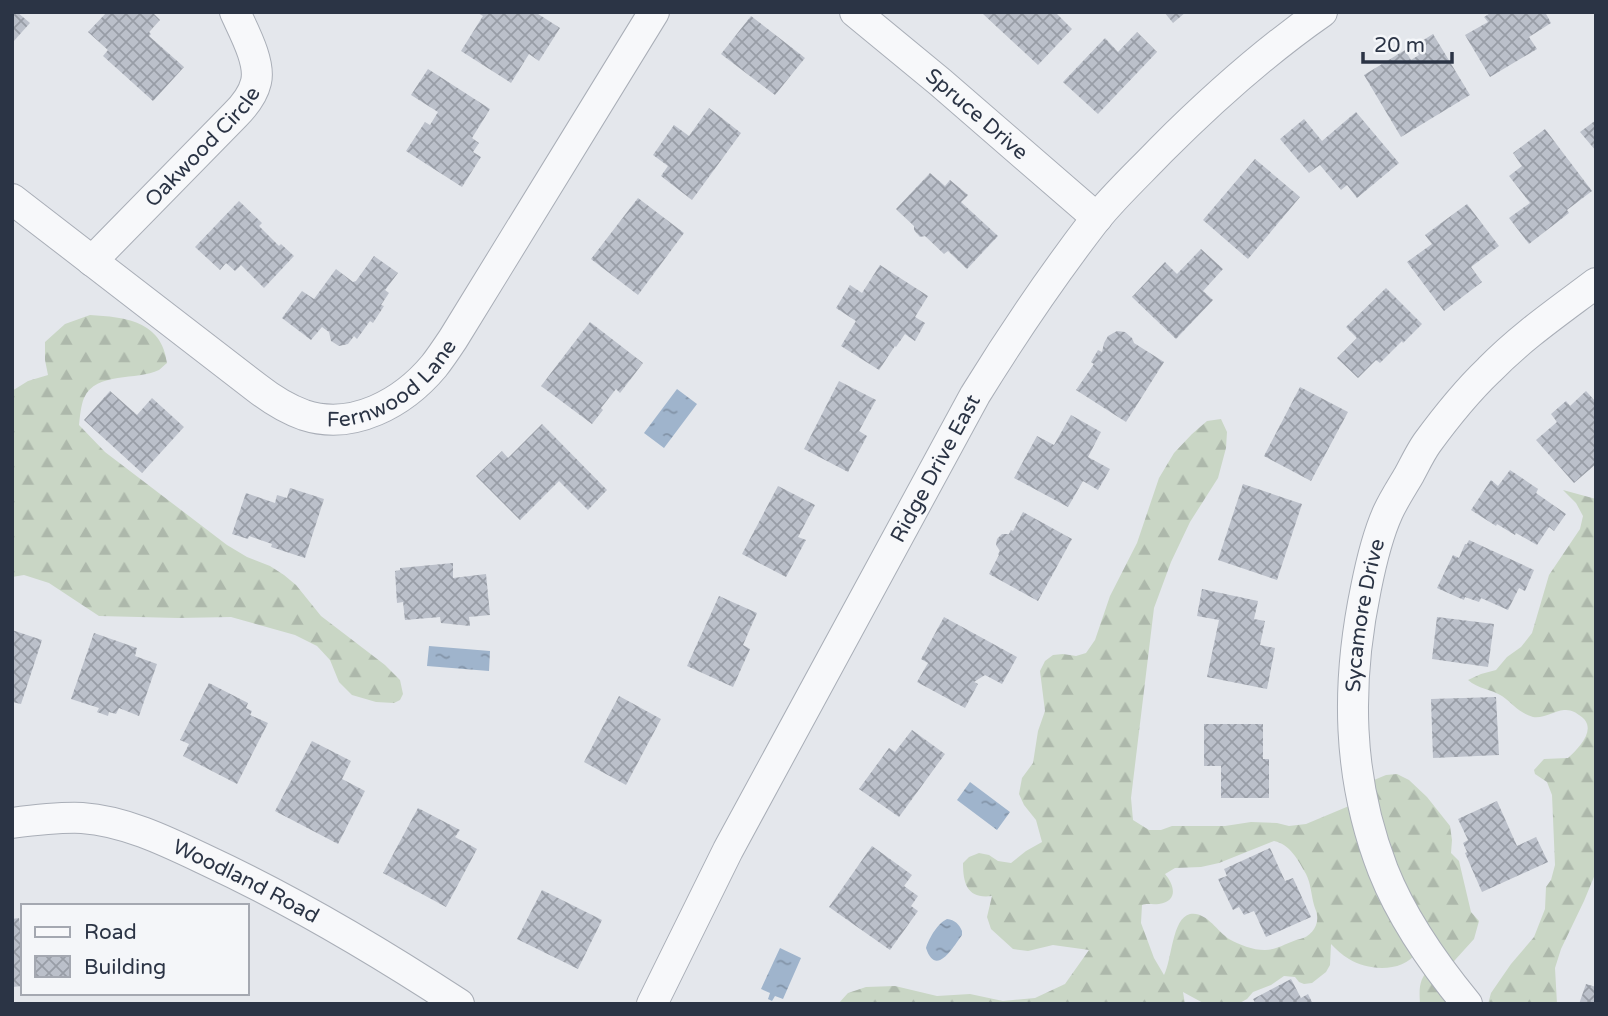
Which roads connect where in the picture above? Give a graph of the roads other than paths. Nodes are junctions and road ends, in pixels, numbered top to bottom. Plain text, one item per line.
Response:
1 (235, 12) edge
2 (654, 12) edge
3 (855, 12) edge
4 (1322, 12) edge
5 (12, 199) edge
6 (1097, 218) junction
7 (92, 261) junction
8 (1596, 283) edge
9 (12, 823) edge
10 (459, 1004) edge
11 (652, 1004) edge
12 (1467, 1004) edge

1 - 7 street, Oakwood Circle
2 - 7 street, Fernwood Lane
3 - 6 street, Spruce Drive
4 - 6 street, Ridge Drive East
5 - 7 street, Fernwood Lane
6 - 11 street, Ridge Drive East
8 - 12 street, Sycamore Drive
9 - 10 street, Woodland Road

